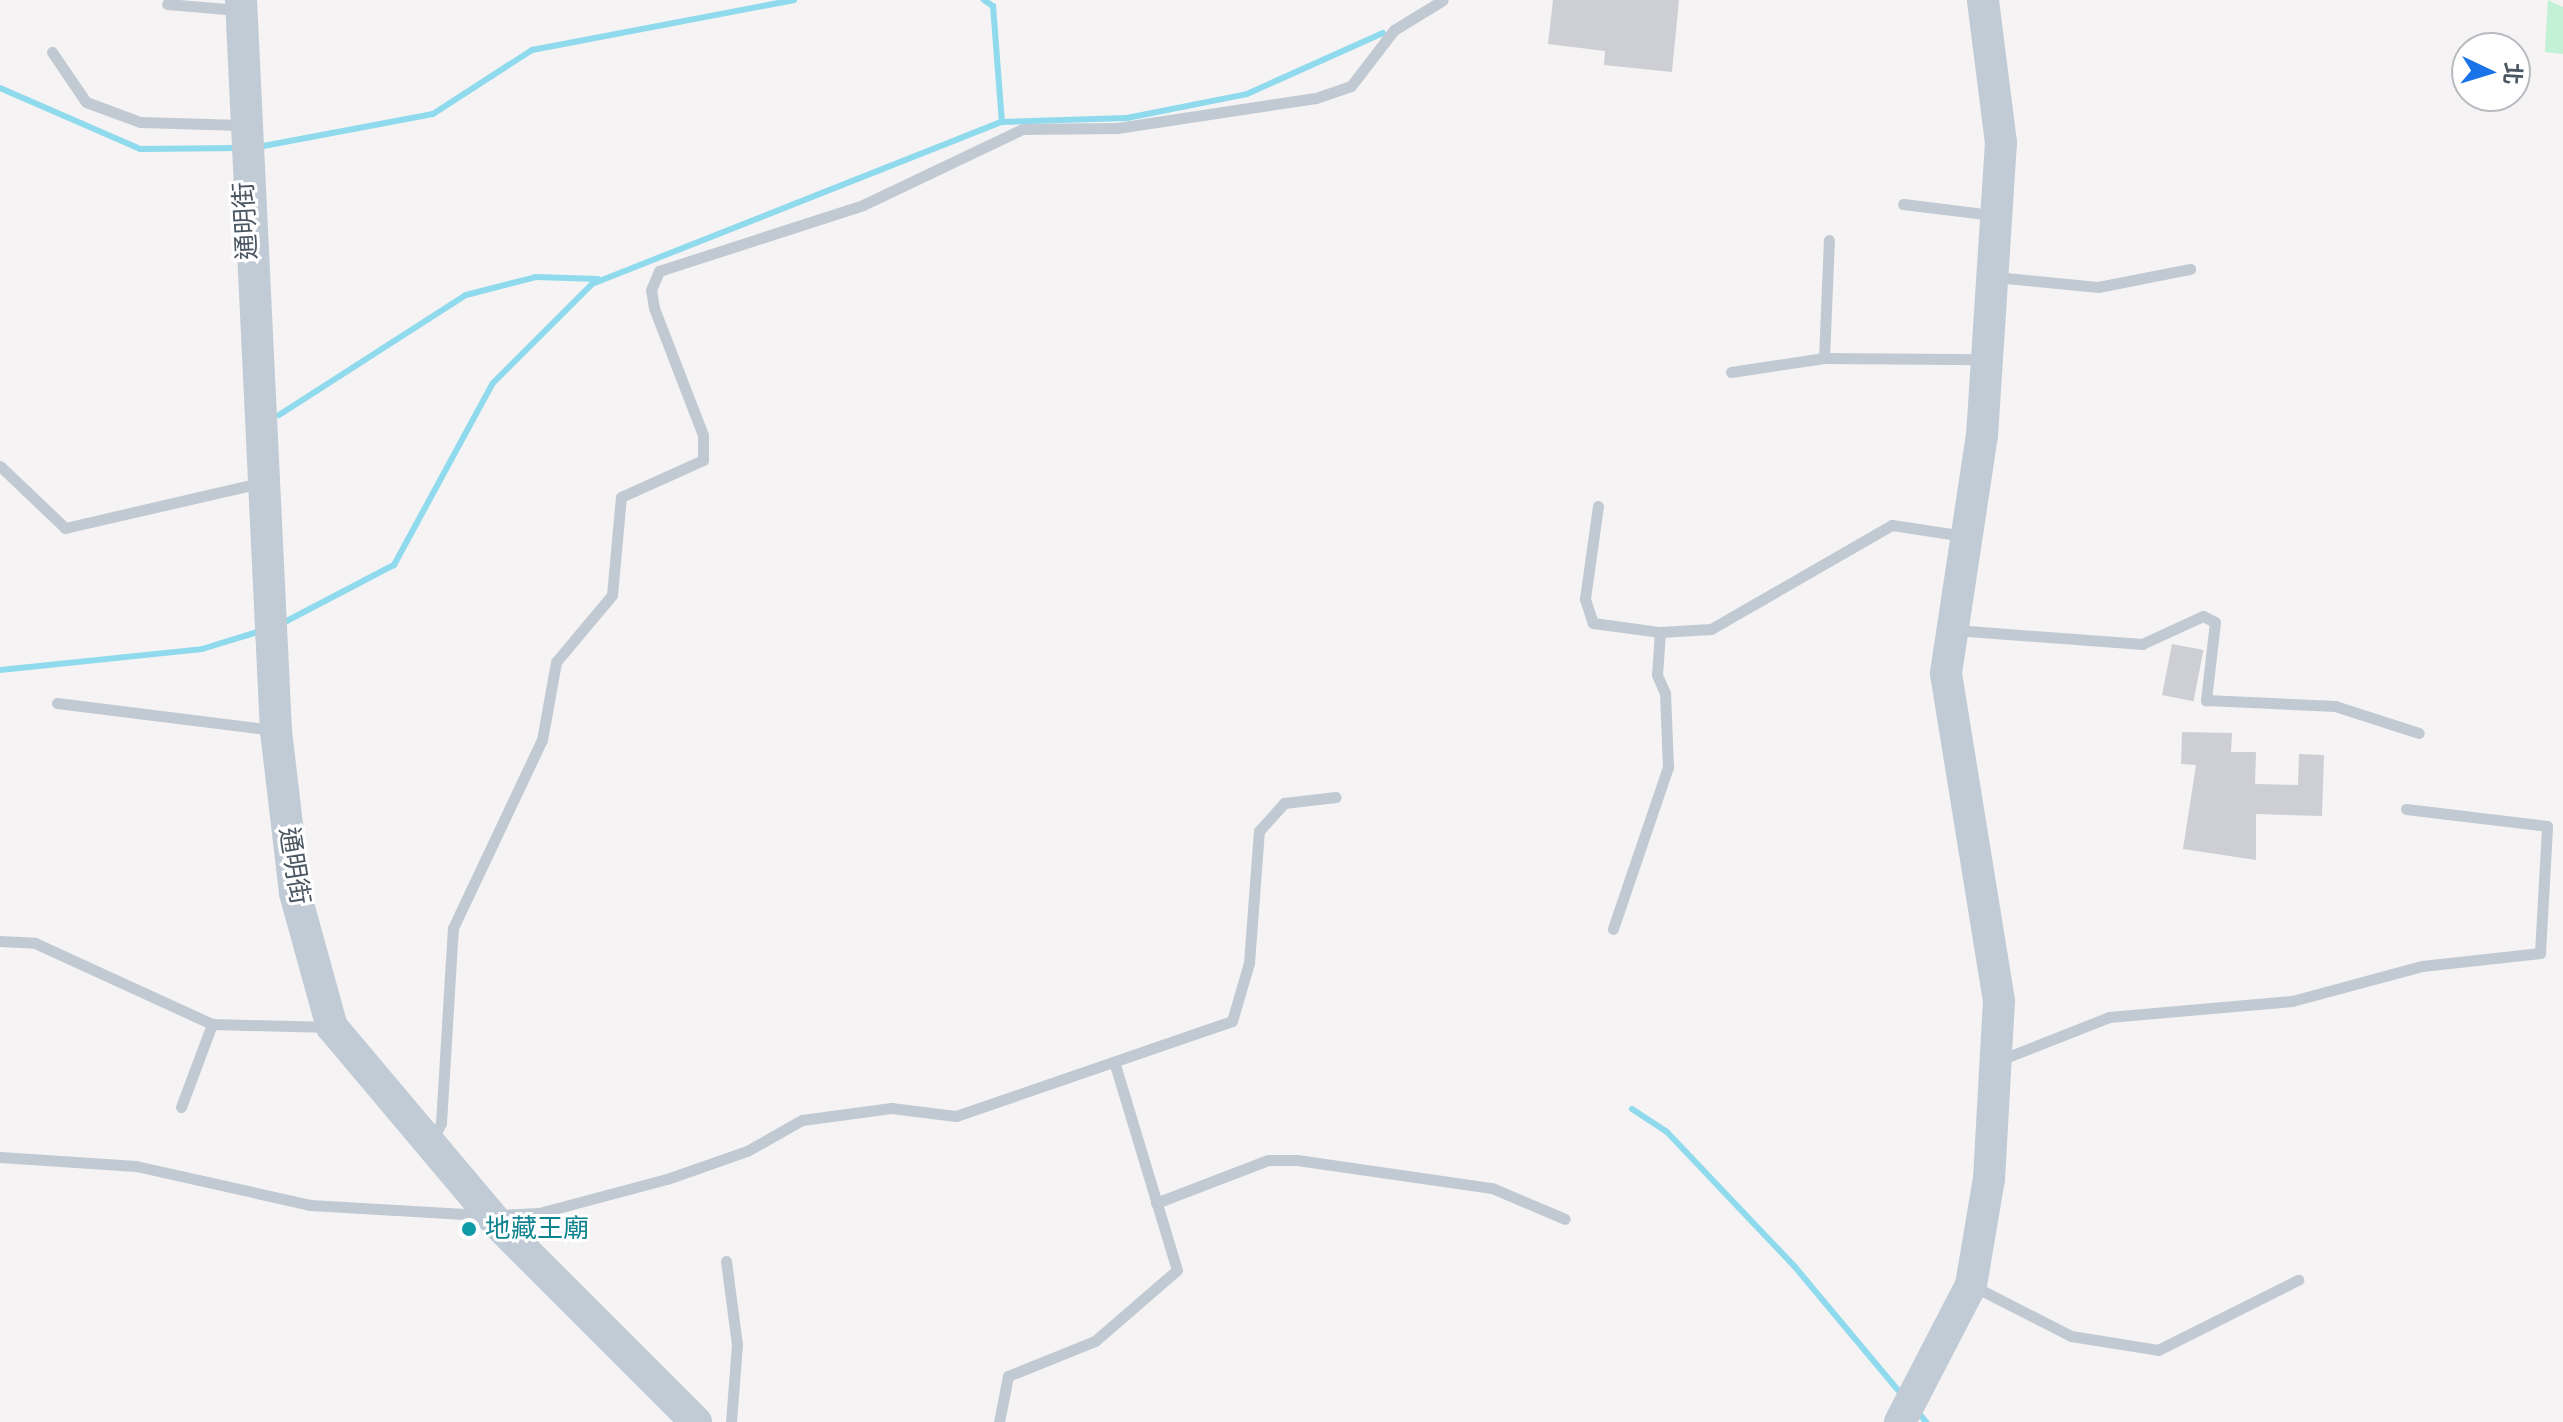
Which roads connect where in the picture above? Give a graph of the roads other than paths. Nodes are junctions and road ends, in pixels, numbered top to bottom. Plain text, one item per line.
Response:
1 (1443, 0) edge
2 (1983, 0) edge
3 (167, 4) dead end
4 (240, 5) edge
5 (52, 52) dead end
6 (242, 129) junction
7 (1903, 204) dead end
8 (1995, 215) junction
9 (1829, 240) dead end
10 (2190, 269) dead end
11 (1991, 277) junction
12 (1824, 358) junction
13 (1986, 359) junction
14 (1731, 372) dead end
15 (0, 466) edge
16 (261, 483) junction
17 (1598, 506) dead end
18 (1965, 536) junction
19 (1950, 630) junction
20 (1660, 632) junction
21 (57, 703) dead end
22 (276, 731) junction
23 (2419, 733) dead end
24 (1336, 797) dead end
25 (2406, 809) dead end
26 (1613, 929) dead end
27 (0, 941) edge
28 (212, 1024) junction
29 (332, 1027) junction
30 (1995, 1062) junction
31 (1115, 1064) junction
32 (181, 1107) dead end
33 (432, 1140) junction
34 (0, 1157) edge
35 (1156, 1203) junction
36 (491, 1216) junction
37 (1565, 1219) dead end
38 (726, 1261) dead end
39 (2298, 1280) dead end
40 (1971, 1285) junction
41 (1901, 1419) edge
42 (696, 1422) edge
43 (731, 1422) edge
44 (999, 1422) edge

1 - 33 lane
2 - 8 street
3 - 4 lane
4 - 6 street, 通明街
5 - 6 lane
6 - 16 street, 通明街
7 - 8 lane
8 - 11 street
9 - 12 lane
10 - 11 lane
11 - 13 street
12 - 13 lane
12 - 14 lane
13 - 18 street
15 - 16 lane
16 - 22 street, 通明街
17 - 20 lane
18 - 19 street
18 - 20 lane
19 - 23 lane
19 - 30 street
20 - 26 lane
21 - 22 lane
22 - 29 street, 通明街
24 - 31 lane
25 - 30 lane
27 - 28 lane
28 - 29 lane
28 - 32 lane
29 - 33 street, 通明街
30 - 40 street
31 - 35 lane
31 - 36 lane
33 - 36 street, 通明街
34 - 36 lane
35 - 37 lane
35 - 44 lane
36 - 42 street, 通明街
38 - 43 lane
39 - 40 lane
40 - 41 street

